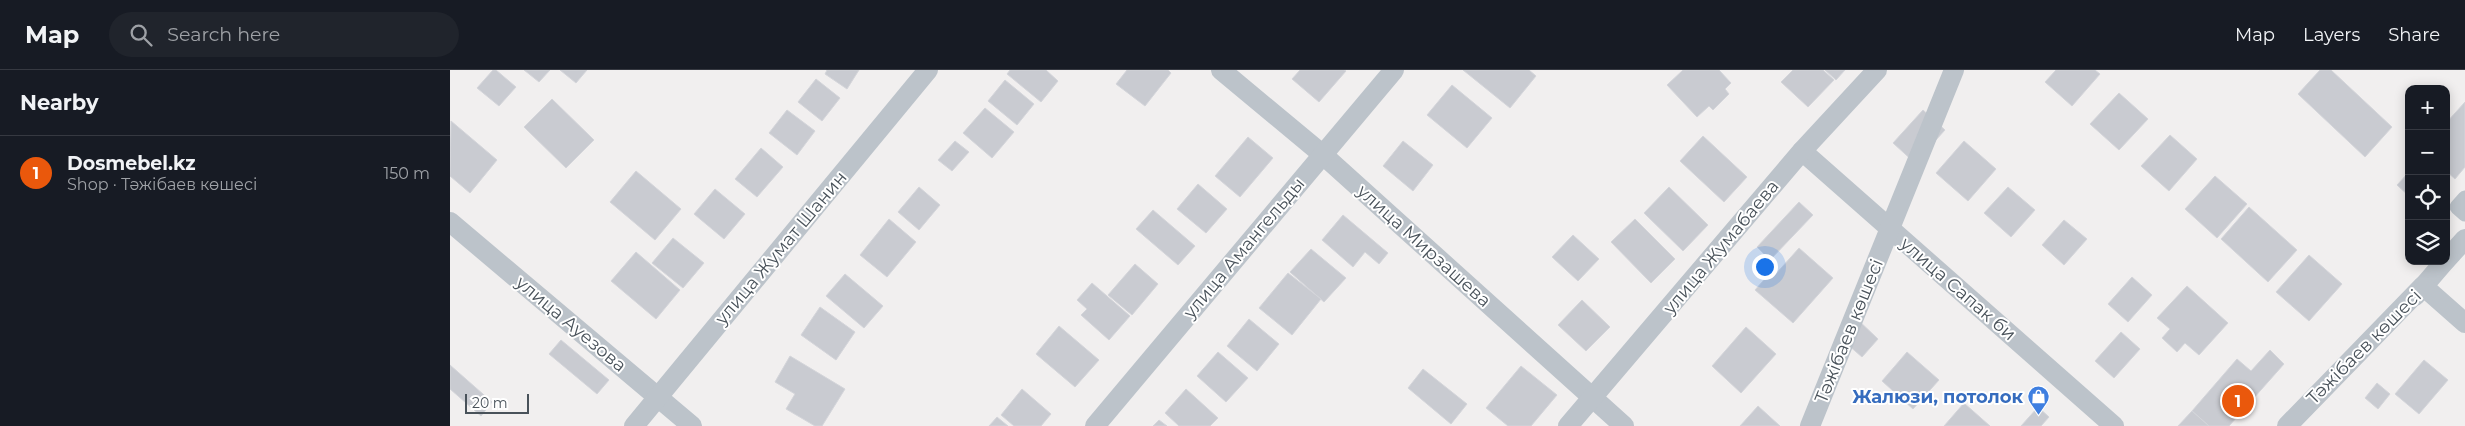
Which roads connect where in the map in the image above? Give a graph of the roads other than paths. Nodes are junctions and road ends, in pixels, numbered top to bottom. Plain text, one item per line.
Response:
1 (928, 70) edge
2 (1221, 70) edge
3 (1394, 70) edge
4 (1877, 70) edge
5 (1954, 70) edge
6 (1802, 151) junction
7 (1322, 154) junction
8 (2465, 198) edge
9 (2465, 214) edge
10 (450, 222) edge
11 (2465, 239) edge
12 (2450, 256) edge
13 (2442, 265) edge
14 (2423, 286) junction
15 (2465, 323) edge
16 (658, 397) junction
17 (1594, 398) junction
18 (634, 426) edge
19 (692, 426) edge
20 (1095, 426) edge
21 (1568, 426) edge
22 (1624, 426) edge
23 (1810, 426) edge
24 (2114, 426) edge
25 (2287, 426) edge
26 (2299, 426) edge

1 - 16 street, улица Жумат Шанин
2 - 7 street, улица Мирзашева
3 - 7 street, улица Амангельды
4 - 6 street, улица Жумабаева
5 - 23 street, Тәжібаев көшесі
6 - 17 street, улица Жумабаева
6 - 24 street, улица Сапак би
7 - 17 street, улица Мирзашева
7 - 20 street, улица Амангельды
8 - 9 street
10 - 16 street, улица Ауезова
11 - 12 street
13 - 14 street
14 - 15 street, Тәжібаев көшесі
14 - 25 street, Тәжібаев көшесі
14 - 26 street
16 - 18 street, улица Жумат Шанин
16 - 19 street, улица Ауезова
17 - 21 street, улица Жумабаева
17 - 22 street, улица Мирзашева

